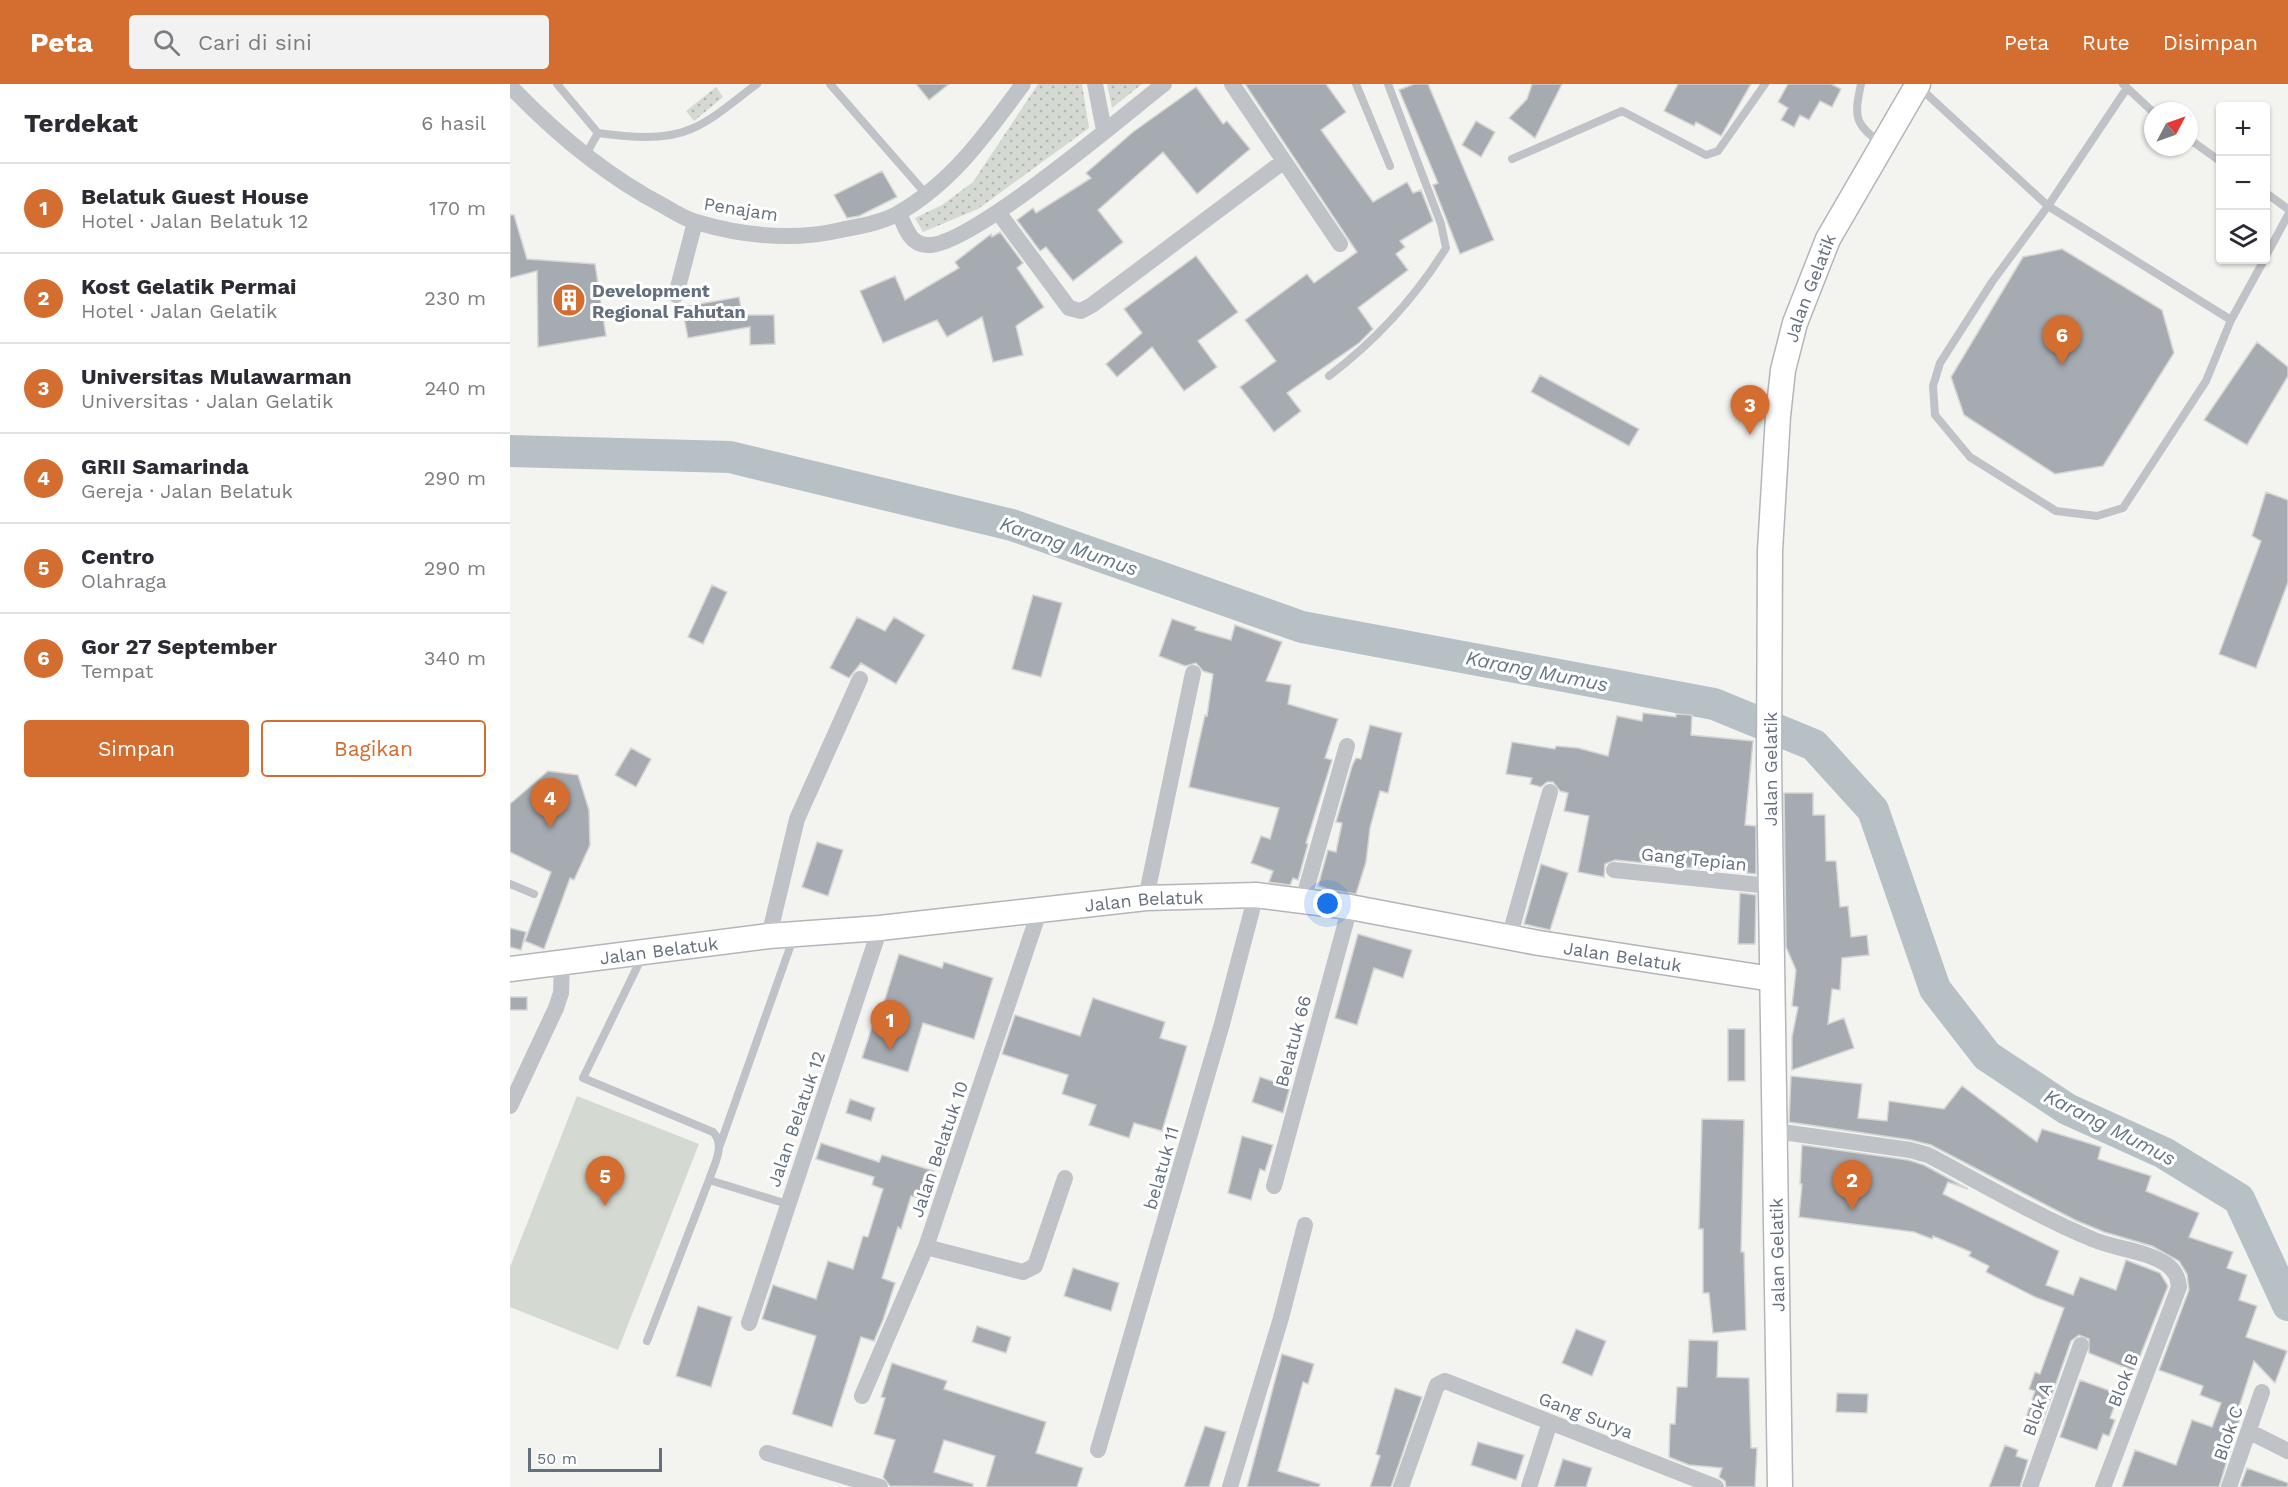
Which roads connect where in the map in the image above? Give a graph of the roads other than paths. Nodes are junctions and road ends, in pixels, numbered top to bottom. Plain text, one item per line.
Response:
1 (557, 84) edge
2 (757, 84) edge
3 (830, 84) edge
4 (1023, 84) edge
5 (1095, 84) edge
6 (1164, 84) edge
7 (1232, 84) edge
8 (1356, 84) edge
9 (1388, 84) edge
10 (1765, 84) edge
11 (1861, 84) edge
12 (1918, 85) edge
13 (510, 86) edge
14 (2125, 86) edge
15 (2144, 104) edge
16 (1104, 130) junction
17 (598, 133) junction
18 (1884, 145) junction
19 (2198, 145) edge
20 (585, 156) junction
21 (2216, 158) edge
22 (1512, 159) dead end
23 (1284, 160) junction
24 (1390, 166) dead end
25 (926, 194) junction
26 (2270, 196) edge
27 (2048, 206) junction
28 (2288, 209) edge
29 (998, 212) junction
30 (899, 213) junction
31 (2288, 215) edge
32 (694, 222) junction
33 (1340, 244) dead end
34 (2270, 249) edge
35 (2262, 264) edge
36 (676, 295) dead end
37 (2230, 320) junction
38 (1329, 376) dead end
39 (1193, 673) dead end
40 (860, 678) dead end
41 (1347, 746) dead end
42 (1550, 792) dead end
43 (1614, 870) dead end
44 (510, 884) edge
45 (1770, 886) junction
46 (534, 894) dead end
47 (1256, 895) junction
48 (1146, 898) junction
49 (1303, 900) junction
50 (1350, 907) junction
51 (1040, 909) junction
52 (880, 928) junction
53 (794, 934) junction
54 (769, 936) junction
55 (1509, 938) junction
56 (645, 952) junction
57 (562, 962) junction
58 (510, 969) edge
59 (1772, 979) junction
60 (510, 1106) edge
61 (1775, 1131) junction
62 (720, 1145) junction
63 (1065, 1178) dead end
64 (709, 1180) junction
65 (1274, 1186) dead end
66 (787, 1204) junction
67 (1305, 1225) dead end
68 (926, 1247) junction
69 (749, 1323) dead end
70 (647, 1341) dead end
71 (2081, 1345) dead end
72 (2262, 1392) dead end
73 (861, 1396) dead end
74 (1550, 1422) junction
75 (2250, 1432) junction
76 (1098, 1450) dead end
77 (2288, 1451) edge
78 (767, 1453) dead end
79 (880, 1487) edge
80 (1230, 1487) edge
81 (1401, 1487) edge
82 (1529, 1487) edge
83 (1716, 1487) edge
84 (1780, 1487) edge
85 (2030, 1487) edge
86 (2103, 1487) edge
87 (2229, 1487) edge

1 - 17 lane
2 - 17 lane
3 - 25 lane
4 - 25 street, Penajam
5 - 16 street
6 - 16 street
7 - 23 street
8 - 24 lane
9 - 38 lane
10 - 22 lane
11 - 18 lane
12 - 18 street, Jalan Gelatik
12 - 27 lane
13 - 20 street, Penajam
14 - 15 lane
14 - 27 lane
16 - 29 street
17 - 20 lane
18 - 45 street, Jalan Gelatik
19 - 21 lane
20 - 32 street, Penajam
23 - 29 street
23 - 33 street
25 - 30 street, Penajam
26 - 28 lane
27 - 37 lane
27 - 37 lane
29 - 30 street
30 - 32 street, Penajam
31 - 34 lane
32 - 36 street
35 - 37 lane
39 - 48 street
40 - 54 street
41 - 49 street
42 - 55 street
43 - 45 street, Gang Tepian
44 - 46 lane
45 - 59 street, Jalan Gelatik
47 - 48 street, Jalan Belatuk
47 - 49 street, Jalan Belatuk
47 - 76 street, belatuk 11
48 - 51 street, Jalan Belatuk
49 - 50 street, Jalan Belatuk
50 - 55 street, Jalan Belatuk
50 - 65 street, Belatuk 66
51 - 52 street, Jalan Belatuk
51 - 68 street, Jalan Belatuk 10
52 - 53 street, Jalan Belatuk
52 - 66 street, Jalan Belatuk 12
53 - 54 street, Jalan Belatuk
53 - 62 lane
54 - 56 street, Jalan Belatuk
55 - 59 street, Jalan Belatuk
56 - 57 street, Jalan Belatuk
56 - 62 lane
57 - 58 street, Jalan Belatuk
57 - 60 street
59 - 61 street, Jalan Gelatik
61 - 84 street, Jalan Gelatik
61 - 86 street, Blok B
62 - 64 lane
63 - 68 street
64 - 66 lane
64 - 70 lane
66 - 69 street, Jalan Belatuk 12
67 - 80 street
68 - 73 street, Jalan Belatuk 10
71 - 85 street, Blok A
72 - 75 street, Blok C
74 - 81 street, Gang Surya
74 - 82 street
74 - 83 street, Gang Surya
75 - 77 street
75 - 87 street, Blok C
78 - 79 street

